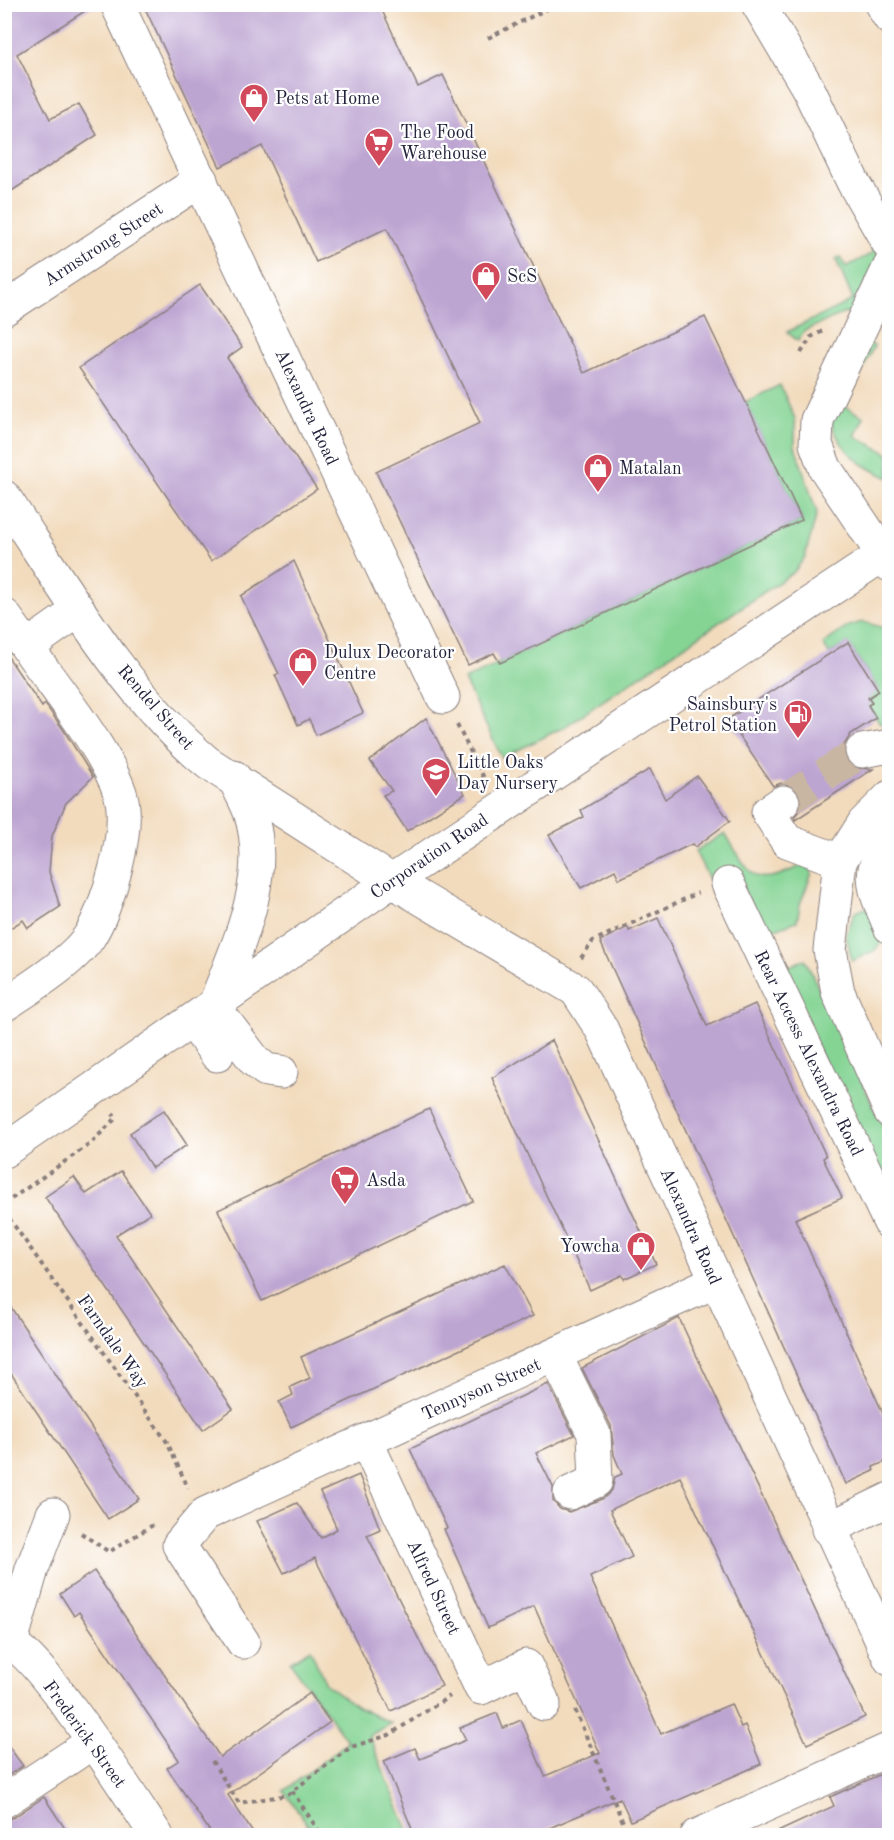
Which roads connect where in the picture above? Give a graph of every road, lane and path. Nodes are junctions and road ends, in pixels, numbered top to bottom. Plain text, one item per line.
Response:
1 (117, 4) edge
2 (557, 4) edge
3 (758, 4) edge
4 (881, 4) edge
5 (890, 18) edge
6 (488, 38) dead end
7 (201, 180) junction
8 (890, 246) edge
9 (890, 266) edge
10 (4, 309) edge
11 (4, 497) edge
12 (887, 556) edge
13 (79, 610) junction
14 (4, 615) edge
15 (27, 647) junction
16 (443, 697) joint
17 (234, 777) junction
18 (890, 797) edge
19 (783, 802) tunnel mouth
20 (499, 809) junction
21 (890, 840) edge
22 (840, 861) junction
23 (392, 881) junction
24 (728, 884) joint
25 (890, 927) edge
26 (564, 983) junction
27 (4, 1005) edge
28 (203, 1014) junction
29 (217, 1055) dead end
30 (281, 1072) dead end
31 (93, 1090) junction
32 (890, 1111) edge
33 (4, 1151) edge
34 (4, 1204) edge
35 (4, 1211) edge
36 (890, 1223) edge
37 (716, 1281) junction
38 (555, 1355) junction
39 (366, 1441) junction
40 (189, 1491) dead end
41 (570, 1493) dead end
42 (890, 1499) edge
43 (53, 1514) joint
44 (163, 1519) dead end
45 (828, 1529) junction
46 (8, 1642) edge
47 (243, 1642) dead end
48 (890, 1659) edge
49 (477, 1679) junction
50 (544, 1704) joint
51 (93, 1742) junction
52 (890, 1749) edge
53 (213, 1761) dead end
54 (292, 1791) junction
55 (4, 1801) edge
56 (157, 1836) edge
57 (322, 1836) edge
58 (630, 1836) edge
59 (697, 1836) edge

1 - 7 street, Alexandra Road
2 - 6 path
3 - 8 street
4 - 5 street
7 - 10 street, Armstrong Street
7 - 16 street, Alexandra Road
9 - 12 street
11 - 13 street, Rendel Street
12 - 20 street, Corporation Road
13 - 15 street
13 - 17 street, Rendel Street
14 - 15 street
15 - 27 street
16 - 20 path
17 - 23 street, Rendel Street
17 - 28 street
18 - 22 street
19 - 22 street
20 - 23 street, Corporation Road
21 - 25 street
22 - 32 street
23 - 26 street, Alexandra Road
23 - 28 street, Corporation Road
24 - 26 path
24 - 36 street, Rear Access Alexandra Road
26 - 37 street, Alexandra Road
28 - 29 street
28 - 30 street
28 - 31 street, Corporation Road
31 - 33 street, Corporation Road
31 - 34 path
35 - 40 path, Farndale Way
37 - 38 street, Tennyson Street
37 - 45 street, Alexandra Road
38 - 39 street, Tennyson Street
38 - 41 street
39 - 47 street, Tennyson Street
39 - 49 street, Alfred Street
42 - 45 street
43 - 44 path
43 - 46 street
45 - 48 street, Alexandra Road
46 - 51 street, Frederick Street
49 - 50 street
49 - 54 path
50 - 58 path
51 - 55 street
51 - 56 street, Frederick Street
52 - 59 street
53 - 54 path
54 - 57 path

